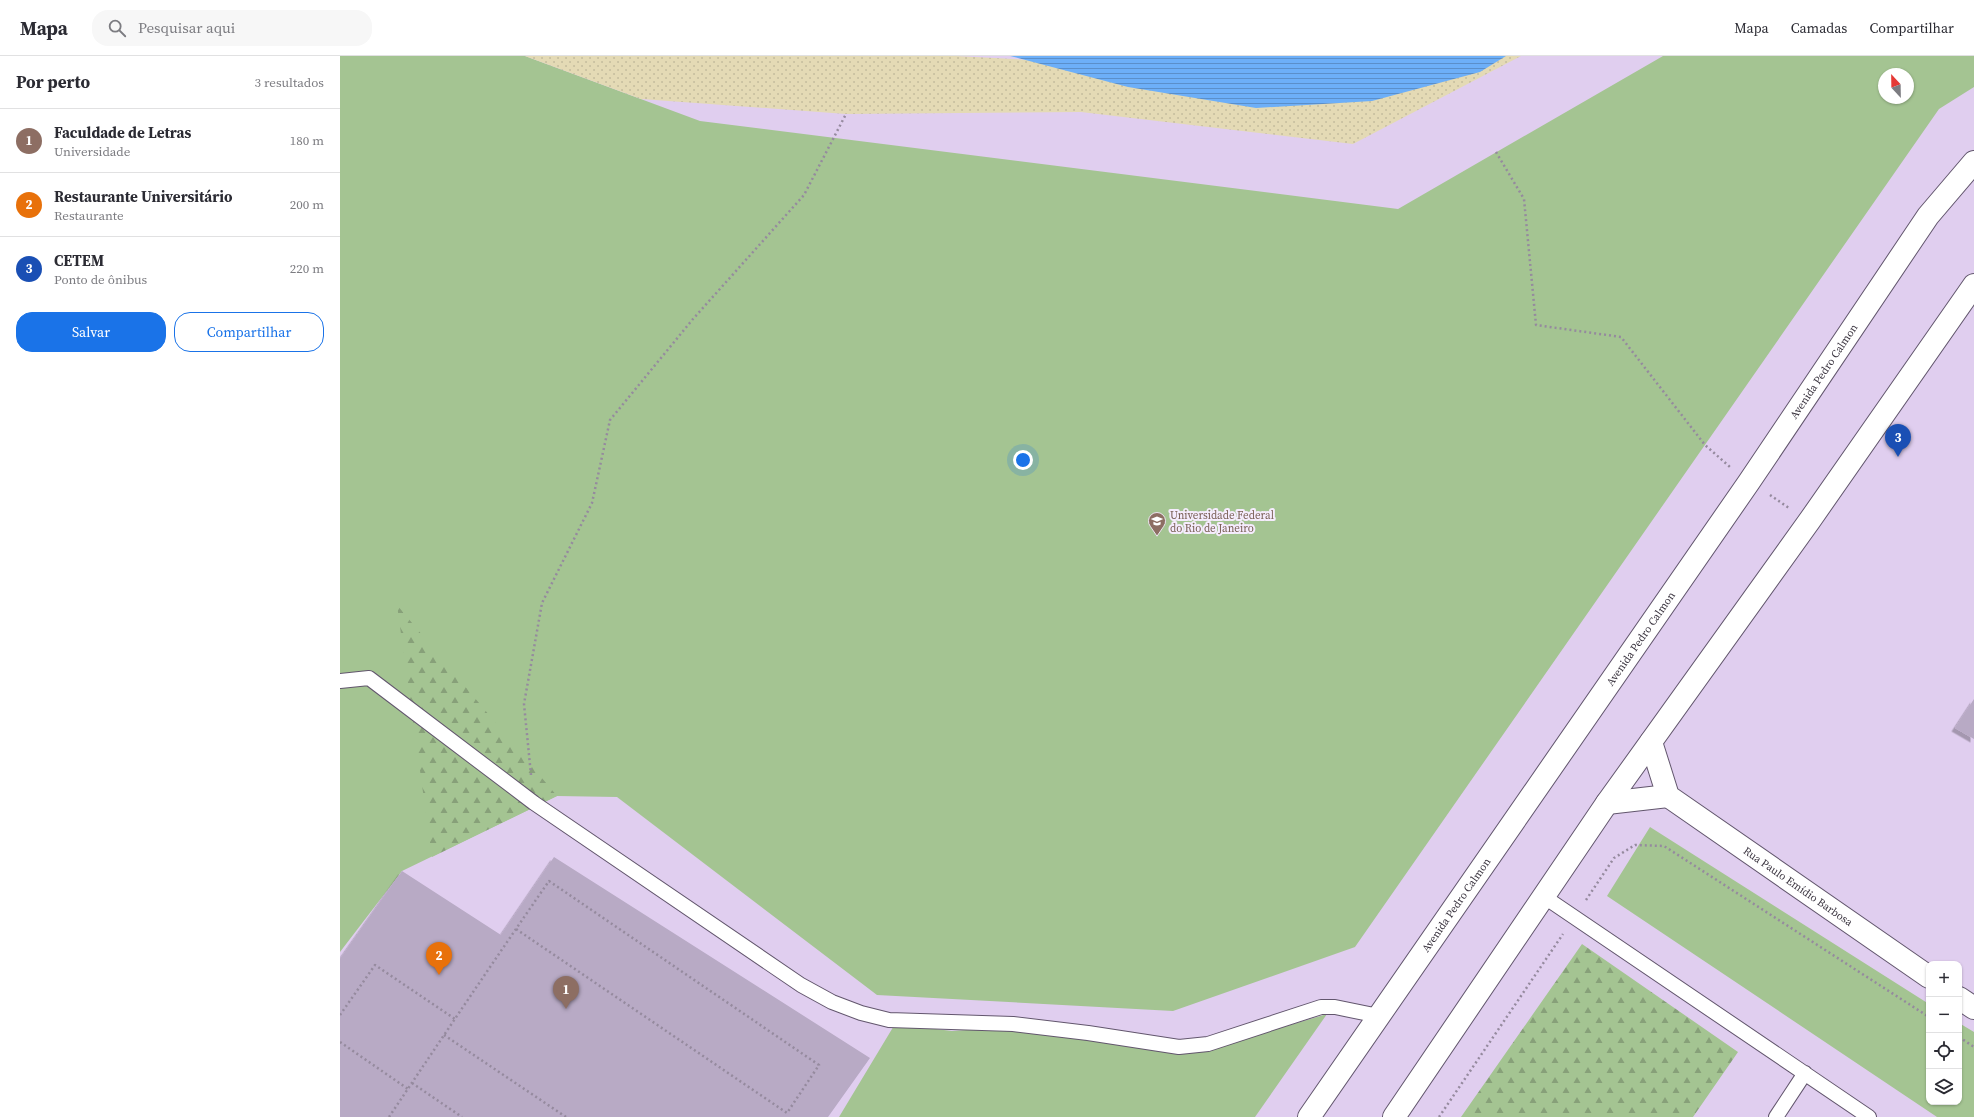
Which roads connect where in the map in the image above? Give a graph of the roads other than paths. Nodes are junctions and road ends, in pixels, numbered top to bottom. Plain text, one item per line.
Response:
1 (1974, 162) edge
2 (1974, 284) edge
3 (340, 681) edge
4 (1651, 742) junction
5 (1668, 796) junction
6 (1607, 803) junction
7 (1543, 896) junction
8 (1926, 975) edge
9 (1962, 1000) edge
10 (1974, 1008) edge
11 (1379, 1016) junction
12 (1805, 1073) junction
13 (1309, 1117) edge
14 (1394, 1117) edge
15 (1776, 1117) edge
16 (1869, 1117) edge

1 - 11 street, Avenida Pedro Calmon
2 - 4 street
3 - 11 lane
4 - 5 street
4 - 6 street
5 - 6 street
5 - 8 street, Rua Paulo Emídio Barbosa
6 - 7 street
7 - 12 lane
7 - 14 street
9 - 10 street
11 - 13 street, Avenida Pedro Calmon
12 - 15 lane
12 - 16 lane

